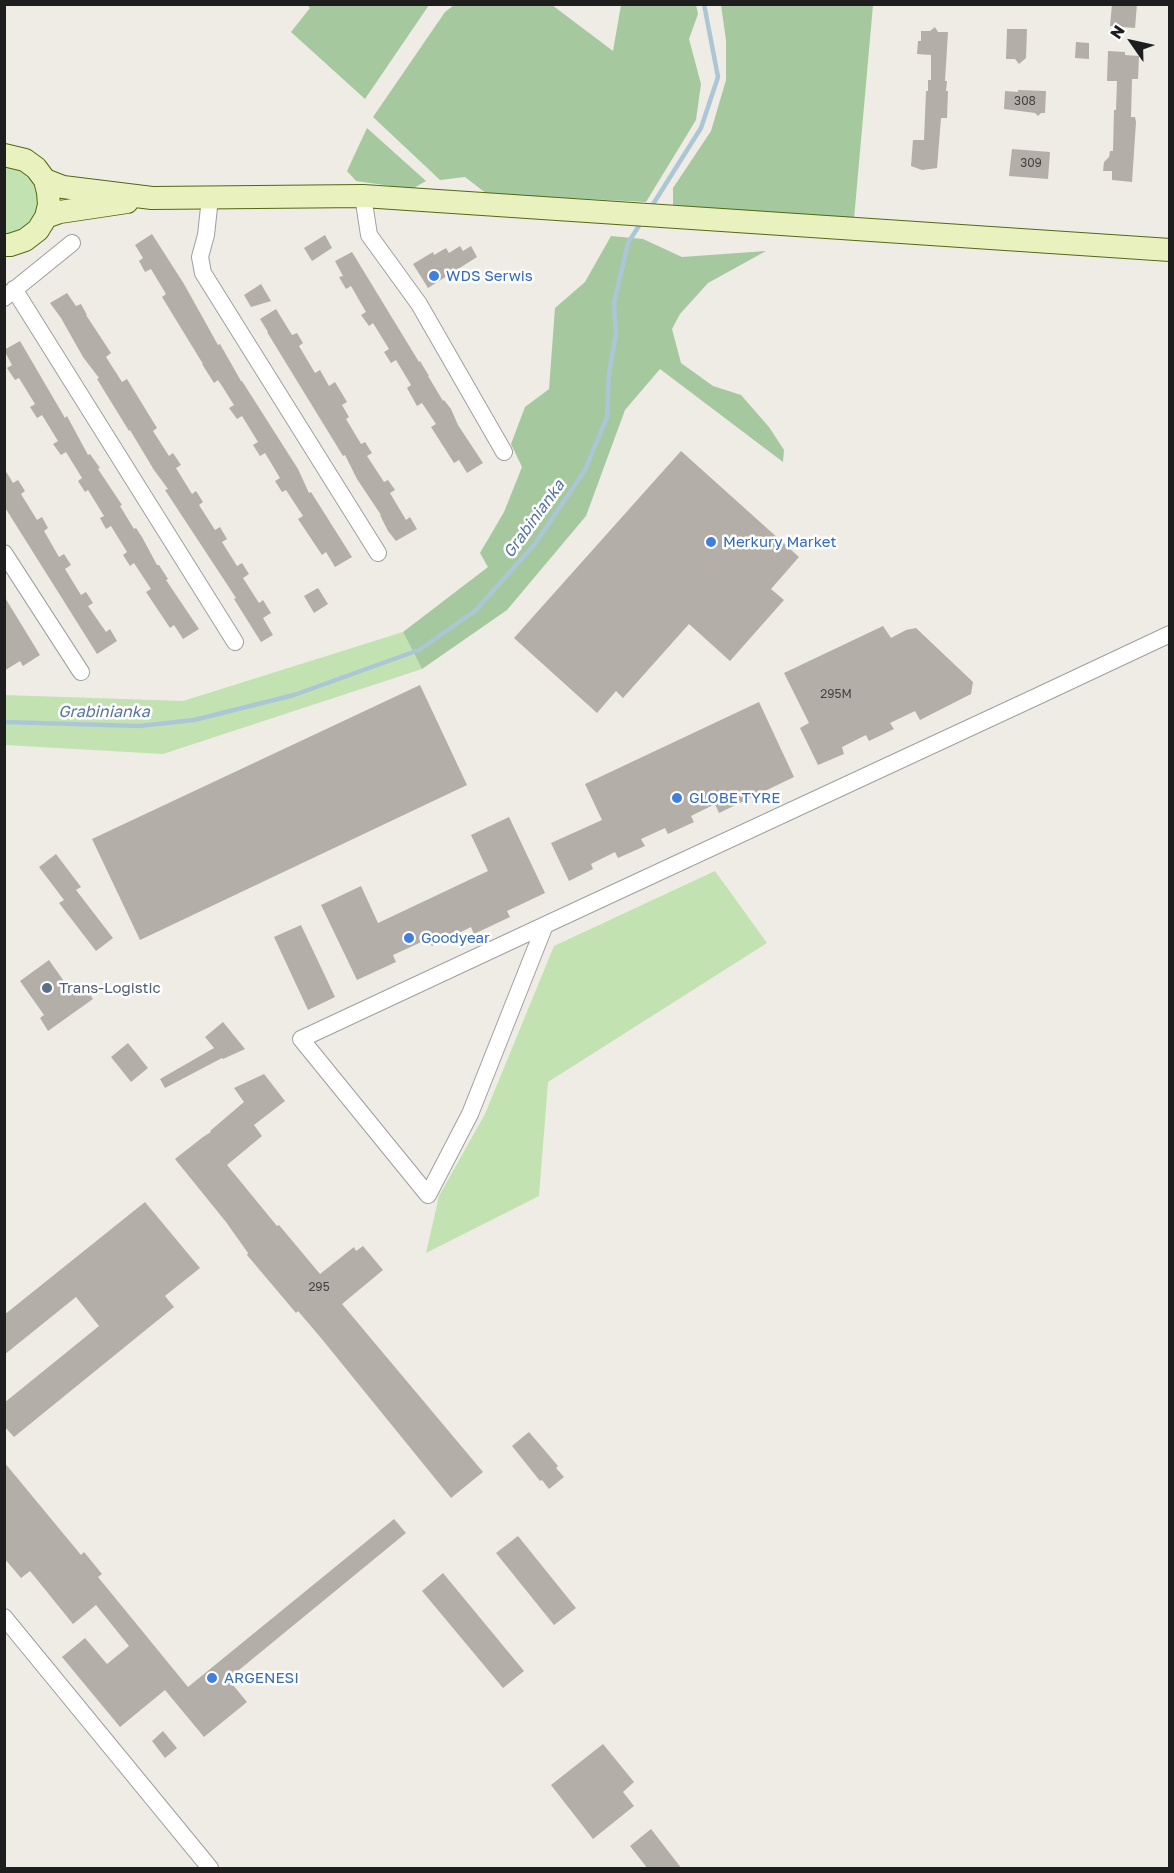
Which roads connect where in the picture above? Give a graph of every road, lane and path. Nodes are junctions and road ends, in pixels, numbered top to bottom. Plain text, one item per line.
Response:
1 (7, 152) edge
2 (45, 180) junction
3 (363, 196) junction
4 (152, 198) junction
5 (210, 198) junction
6 (46, 217) junction
7 (72, 243) dead end
8 (4, 245) edge
9 (1170, 250) edge
10 (9, 293) edge
11 (504, 452) dead end
12 (4, 553) edge
13 (378, 553) dead end
14 (1170, 634) edge
15 (235, 642) dead end
16 (81, 672) dead end
17 (545, 925) junction
18 (4, 1617) edge
19 (210, 1869) edge

1 - 2 street
2 - 4 street
2 - 6 street
3 - 5 street
3 - 9 street
3 - 11 street
4 - 5 street
4 - 6 street
5 - 13 street
6 - 8 street
7 - 10 street
10 - 15 street
12 - 16 street
14 - 17 street
17 - 17 street
18 - 19 street

